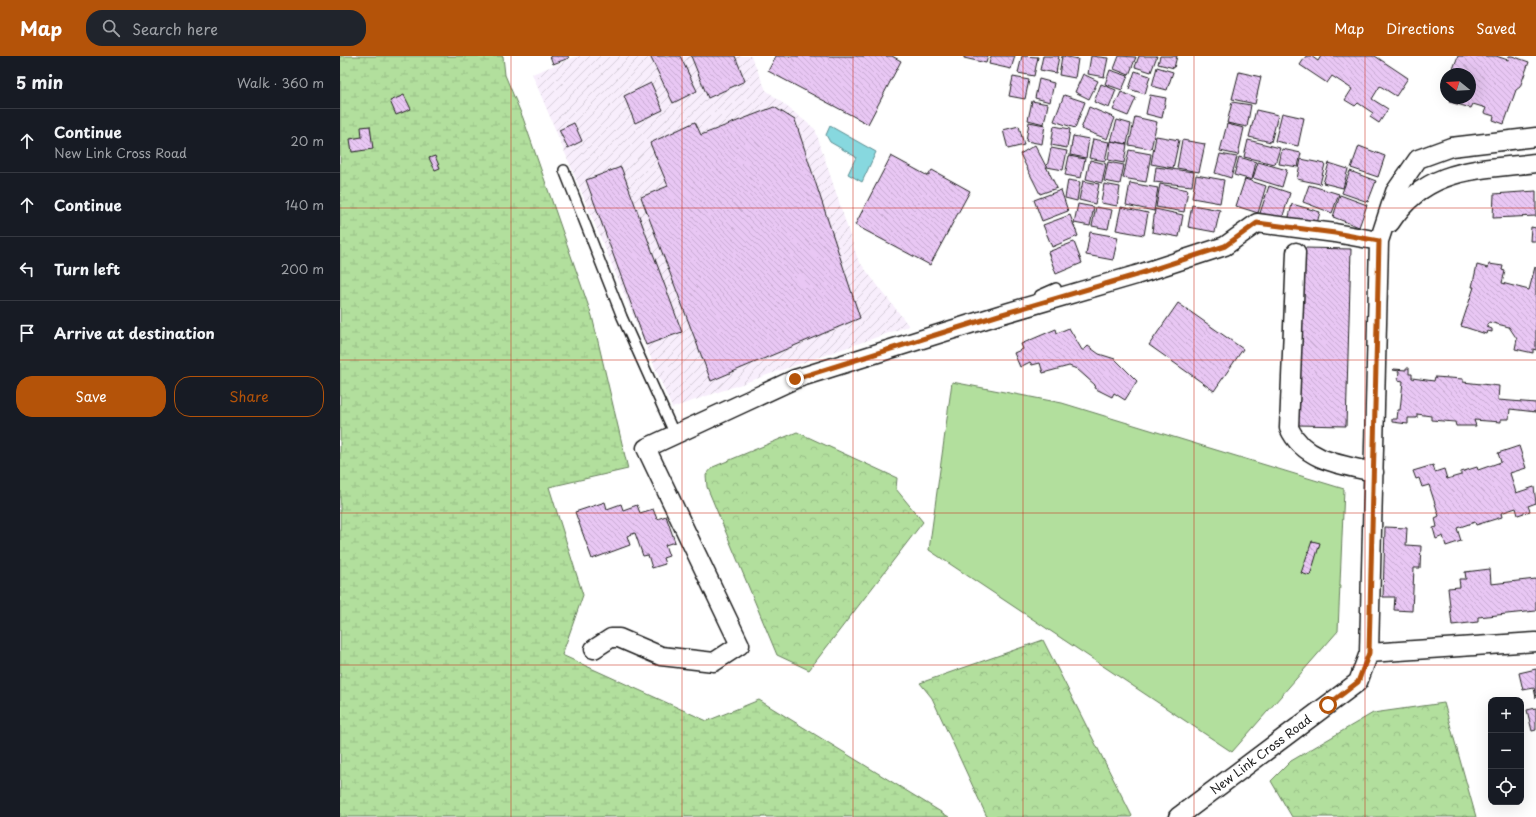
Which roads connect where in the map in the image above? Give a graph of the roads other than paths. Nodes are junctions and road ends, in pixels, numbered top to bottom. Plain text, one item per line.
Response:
1 (1536, 137) edge
2 (1536, 163) edge
3 (564, 170) dead end
4 (1379, 241) junction
5 (1296, 252) dead end
6 (1056, 288) dead end
7 (999, 315) junction
8 (675, 435) junction
9 (1374, 472) junction
10 (1536, 642) edge
11 (594, 649) dead end
12 (1369, 653) junction
13 (1178, 817) edge

1 - 4 street
2 - 4 street
3 - 8 lane
4 - 7 street
4 - 9 street, New Link Cross Road
5 - 9 street
6 - 7 lane
7 - 8 street
8 - 11 street
9 - 12 street, New Link Cross Road
10 - 12 street
12 - 13 street, New Link Cross Road

